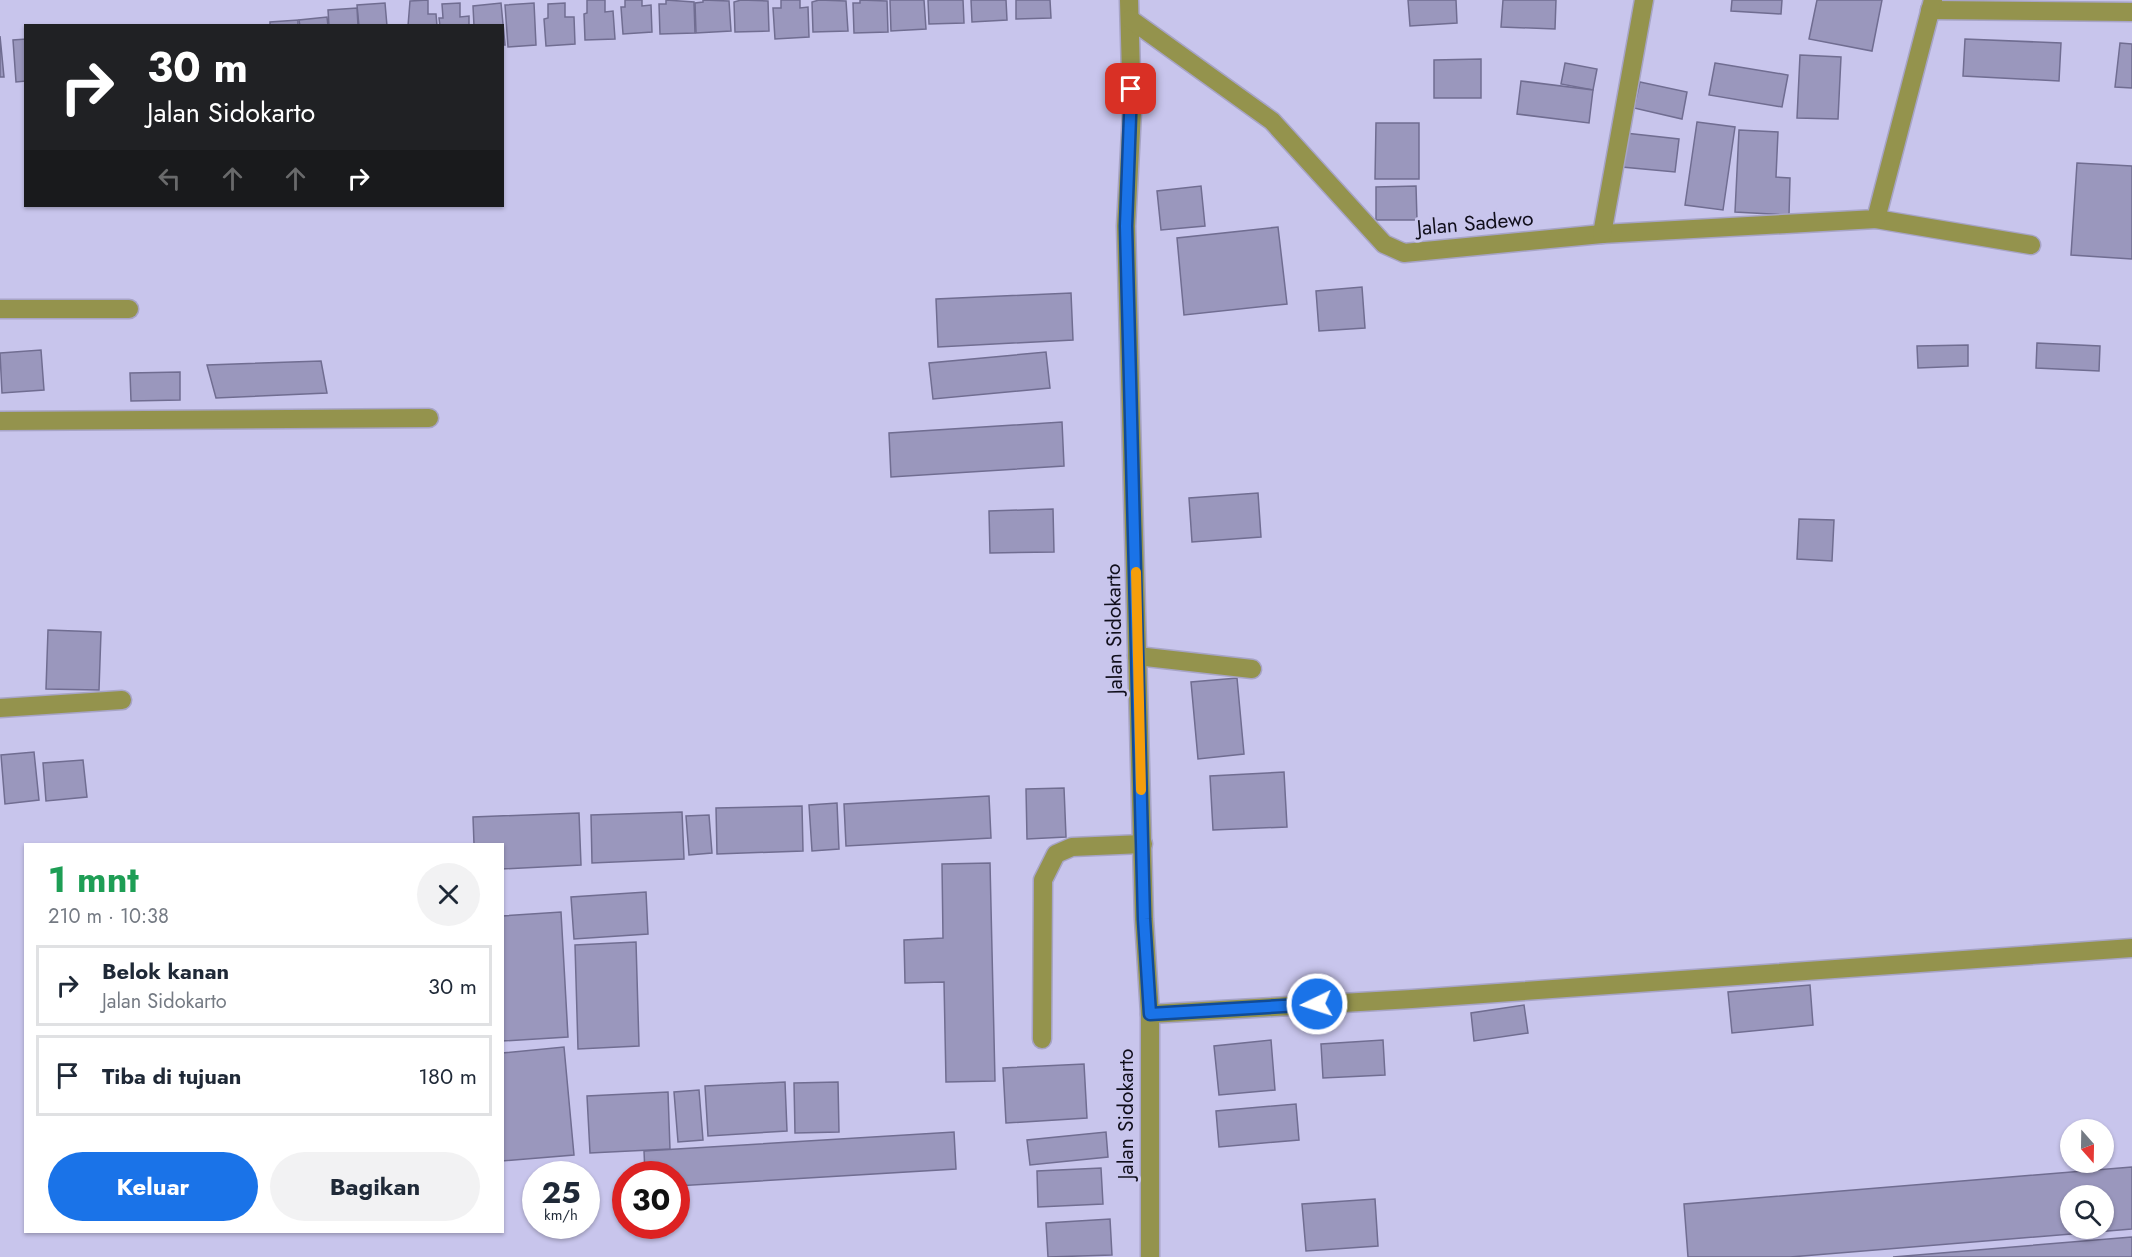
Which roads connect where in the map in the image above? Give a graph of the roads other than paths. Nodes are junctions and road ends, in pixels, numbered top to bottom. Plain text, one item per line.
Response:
1 (1129, 0) edge
2 (1644, 0) edge
3 (1932, 5) edge
4 (2132, 12) edge
5 (1130, 19) junction
6 (1876, 219) junction
7 (1602, 234) junction
8 (2031, 245) dead end
9 (0, 309) edge
10 (129, 309) dead end
11 (429, 418) dead end
12 (0, 421) edge
13 (1137, 656) junction
14 (1252, 669) dead end
15 (122, 700) dead end
16 (0, 708) edge
17 (1143, 844) junction
18 (2132, 948) edge
19 (1150, 1014) junction
20 (1042, 1039) dead end
21 (1150, 1257) edge

1 - 5 street, Jalan Sidokarto
2 - 7 street
3 - 4 street
3 - 6 street
5 - 7 street, Jalan Sadewo
5 - 13 street, Jalan Sidokarto
6 - 7 street, Jalan Sadewo
6 - 8 street, Jalan Sadewo
9 - 10 street
11 - 12 street
13 - 14 street
13 - 17 street, Jalan Sidokarto
15 - 16 street
17 - 19 street, Jalan Sidokarto
17 - 20 street
18 - 19 street
19 - 21 street, Jalan Sidokarto

